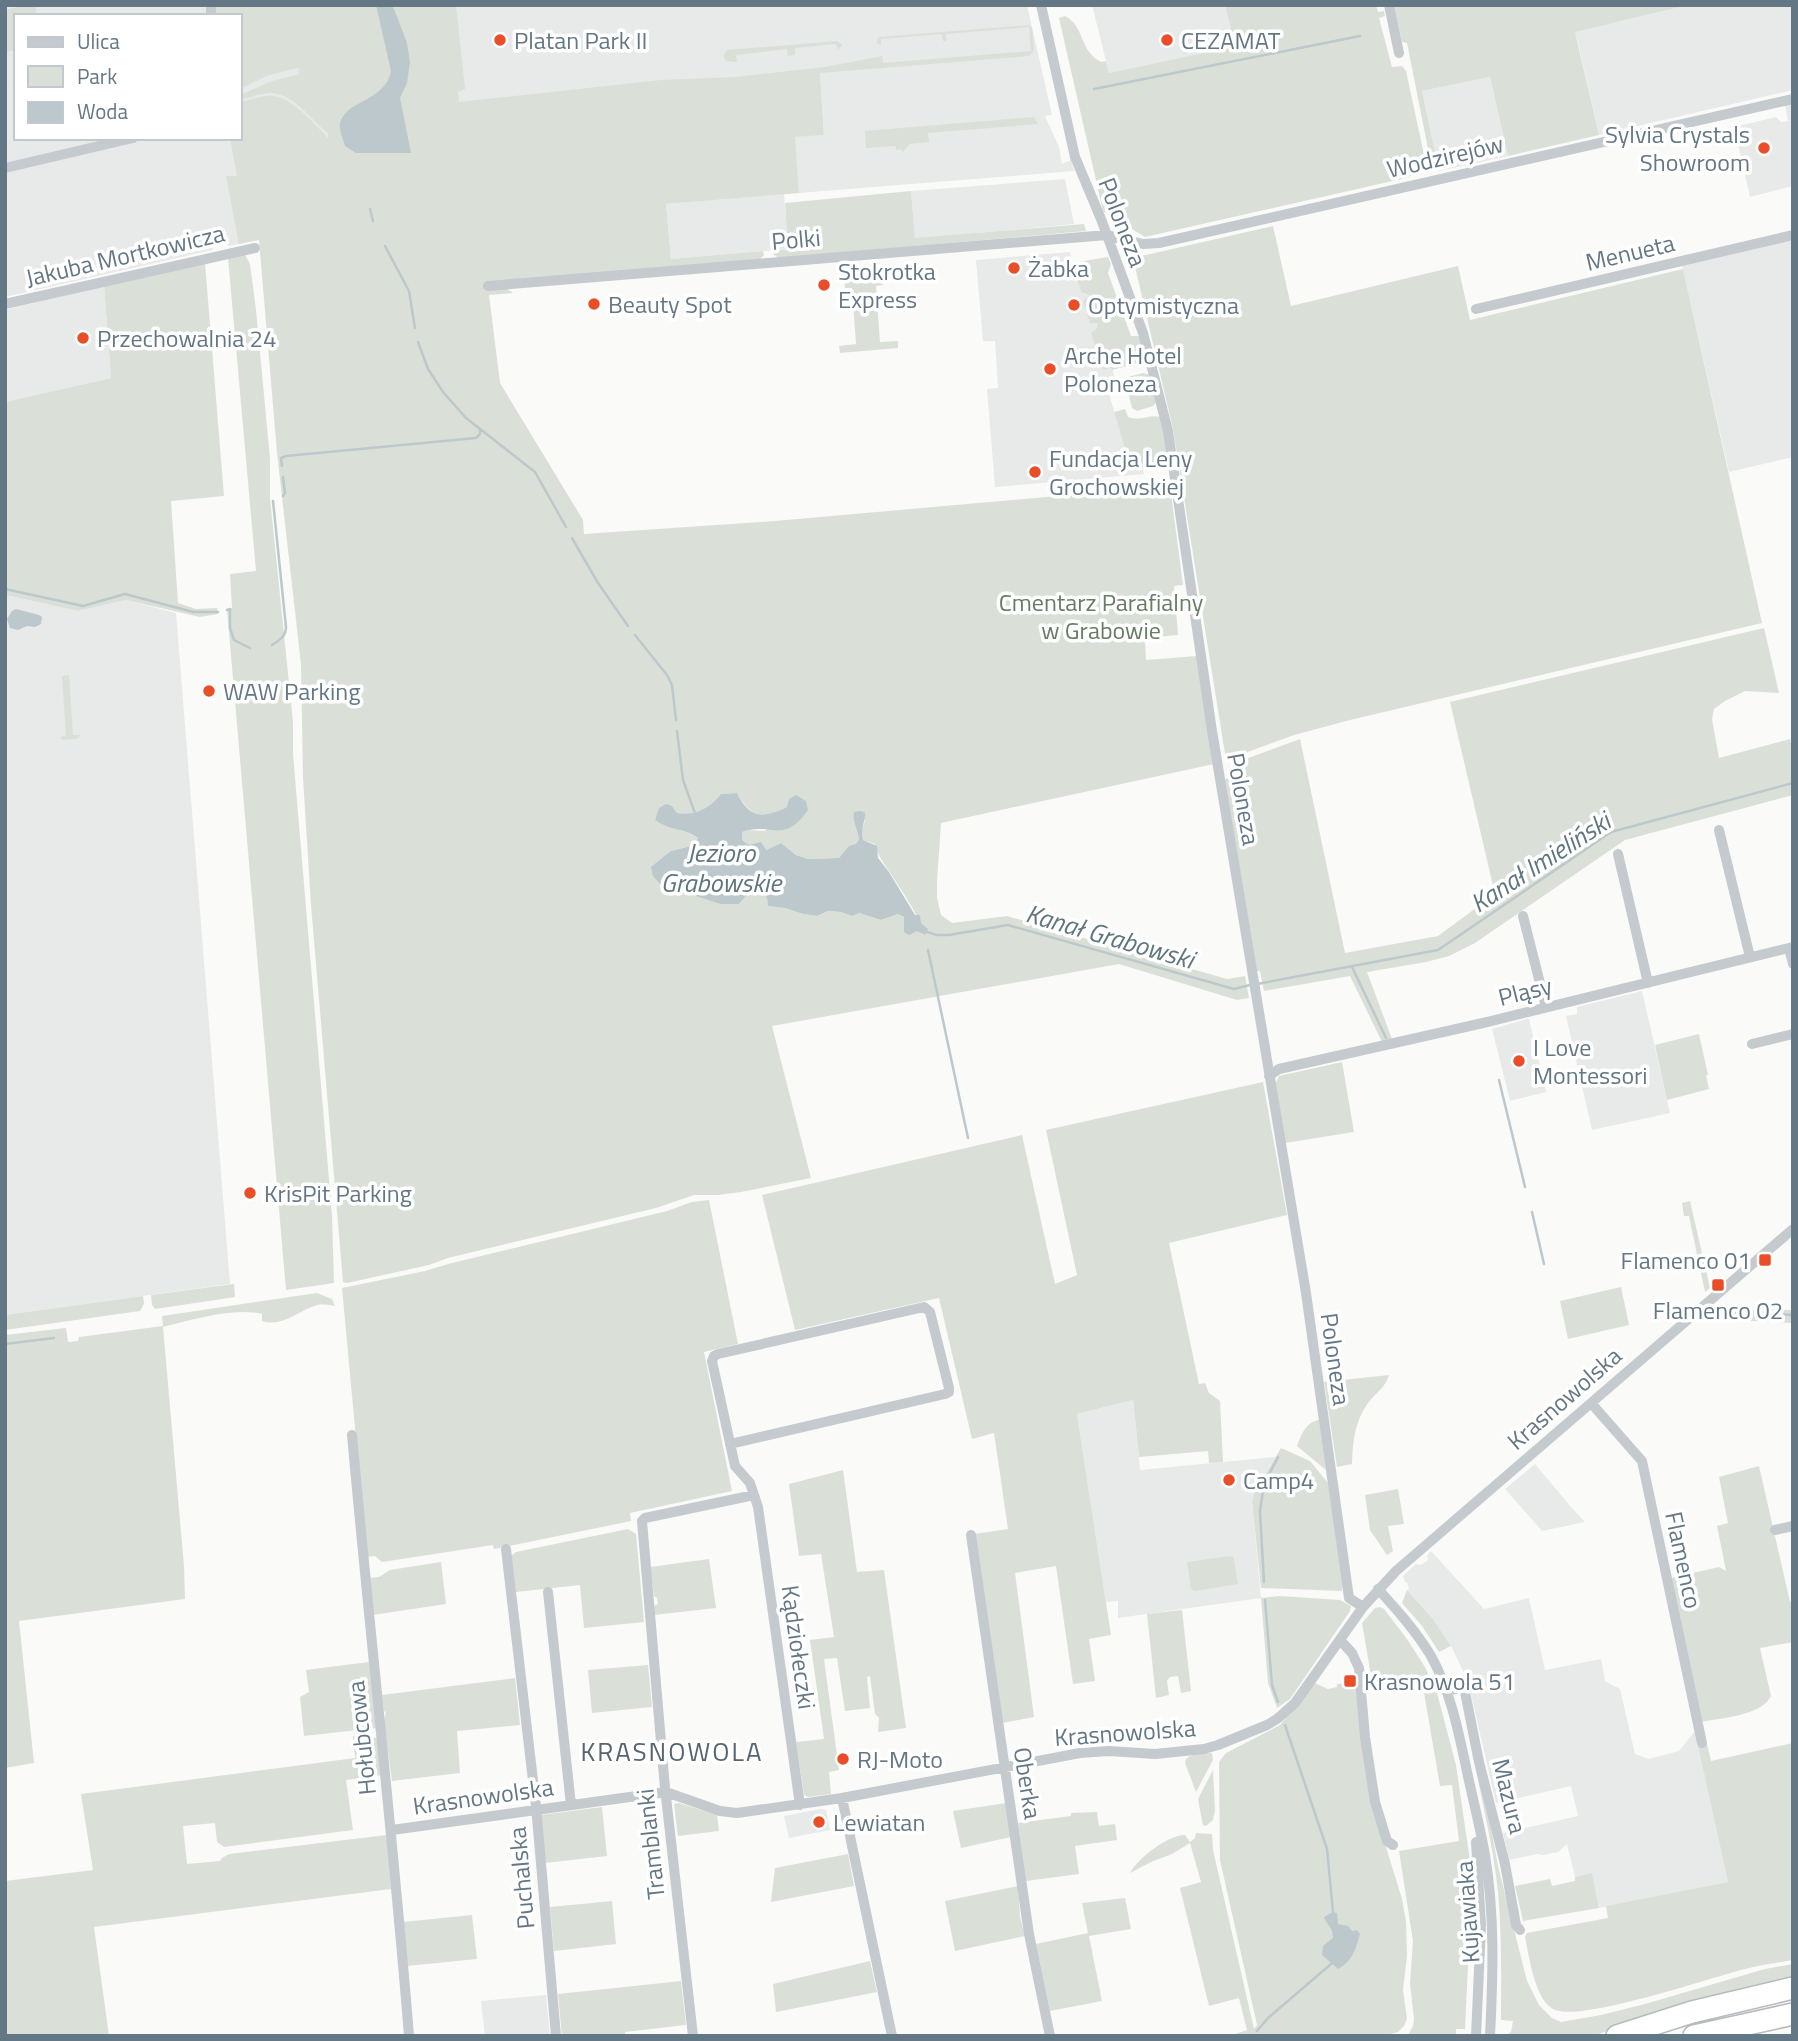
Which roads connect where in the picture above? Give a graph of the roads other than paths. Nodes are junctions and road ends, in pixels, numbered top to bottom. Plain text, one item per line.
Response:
1 (1041, 5) edge
2 (1388, 5) edge
3 (1399, 53) dead end
4 (1793, 99) edge
5 (124, 140) edge
6 (5, 167) edge
7 (1107, 235) junction
8 (1793, 235) edge
9 (255, 248) dead end
10 (488, 286) dead end
11 (5, 304) edge
12 (1476, 309) dead end
13 (1718, 830) dead end
14 (1618, 854) dead end
15 (1522, 916) dead end
16 (1791, 947) edge
17 (1750, 957) junction
18 (1793, 964) edge
19 (1648, 983) junction
20 (1546, 1007) junction
21 (1793, 1034) edge
22 (1752, 1044) dead end
23 (1269, 1076) junction
24 (1793, 1229) edge
25 (1591, 1403) junction
26 (352, 1435) dead end
27 (730, 1444) junction
28 (754, 1495) junction
29 (1793, 1526) edge
30 (1775, 1530) dead end
31 (971, 1535) dead end
32 (506, 1549) dead end
33 (1378, 1590) junction
34 (548, 1592) dead end
35 (1363, 1607) junction
36 (1340, 1640) junction
37 (1447, 1691) junction
38 (1702, 1743) dead end
39 (1005, 1767) junction
40 (1470, 1787) junction
41 (666, 1792) junction
42 (842, 1798) junction
43 (571, 1805) junction
44 (800, 1805) junction
45 (537, 1810) junction
46 (392, 1830) junction
47 (1393, 1844) dead end
48 (1520, 1930) dead end
49 (1793, 1988) edge
50 (1793, 2014) edge
51 (409, 2036) edge
52 (556, 2036) edge
53 (693, 2036) edge
54 (892, 2036) edge
55 (1050, 2036) edge
56 (1476, 2036) edge
57 (1490, 2036) edge
58 (1617, 2036) edge
59 (1694, 2036) edge

1 - 7 street, Poloneza
2 - 3 street
4 - 7 street, Wodzirejów
5 - 6 street
7 - 10 street, Polki
7 - 23 street, Poloneza
8 - 12 street, Menueta
9 - 11 street, Jakuba Mortkowicza
13 - 17 street
14 - 19 street
15 - 20 street
16 - 17 street, Pląsy
16 - 18 street
17 - 19 street, Pląsy
19 - 20 street, Pląsy
20 - 23 street, Pląsy
21 - 22 street
23 - 35 street, Poloneza
24 - 25 street, Krasnowolska
25 - 33 street, Krasnowolska
25 - 38 street, Flamenco
26 - 46 street, Hołubcowa
27 - 27 street
27 - 28 street
28 - 41 street, Tramblanki
28 - 44 street, Kądziołeczki
29 - 30 street
31 - 39 street, Oberka
32 - 45 street, Puchalska
33 - 35 street, Krasnowolska
33 - 37 street, Kujawiaka
34 - 43 street
35 - 36 street, Krasnowolska
36 - 39 street, Krasnowolska
36 - 47 street
37 - 40 street, Kujawiaka
37 - 48 street, Mazura
39 - 42 street, Krasnowolska
39 - 55 street, Oberka
40 - 56 street, Kujawiaka
40 - 57 street, Kujawiaka
41 - 43 street, Krasnowolska
41 - 44 street, Krasnowolska
41 - 53 street, Tramblanki
42 - 44 street, Krasnowolska
42 - 54 street
43 - 45 street, Krasnowolska
45 - 46 street, Krasnowolska
45 - 52 street, Puchalska
46 - 51 street, Hołubcowa
49 - 58 highway
50 - 59 highway

